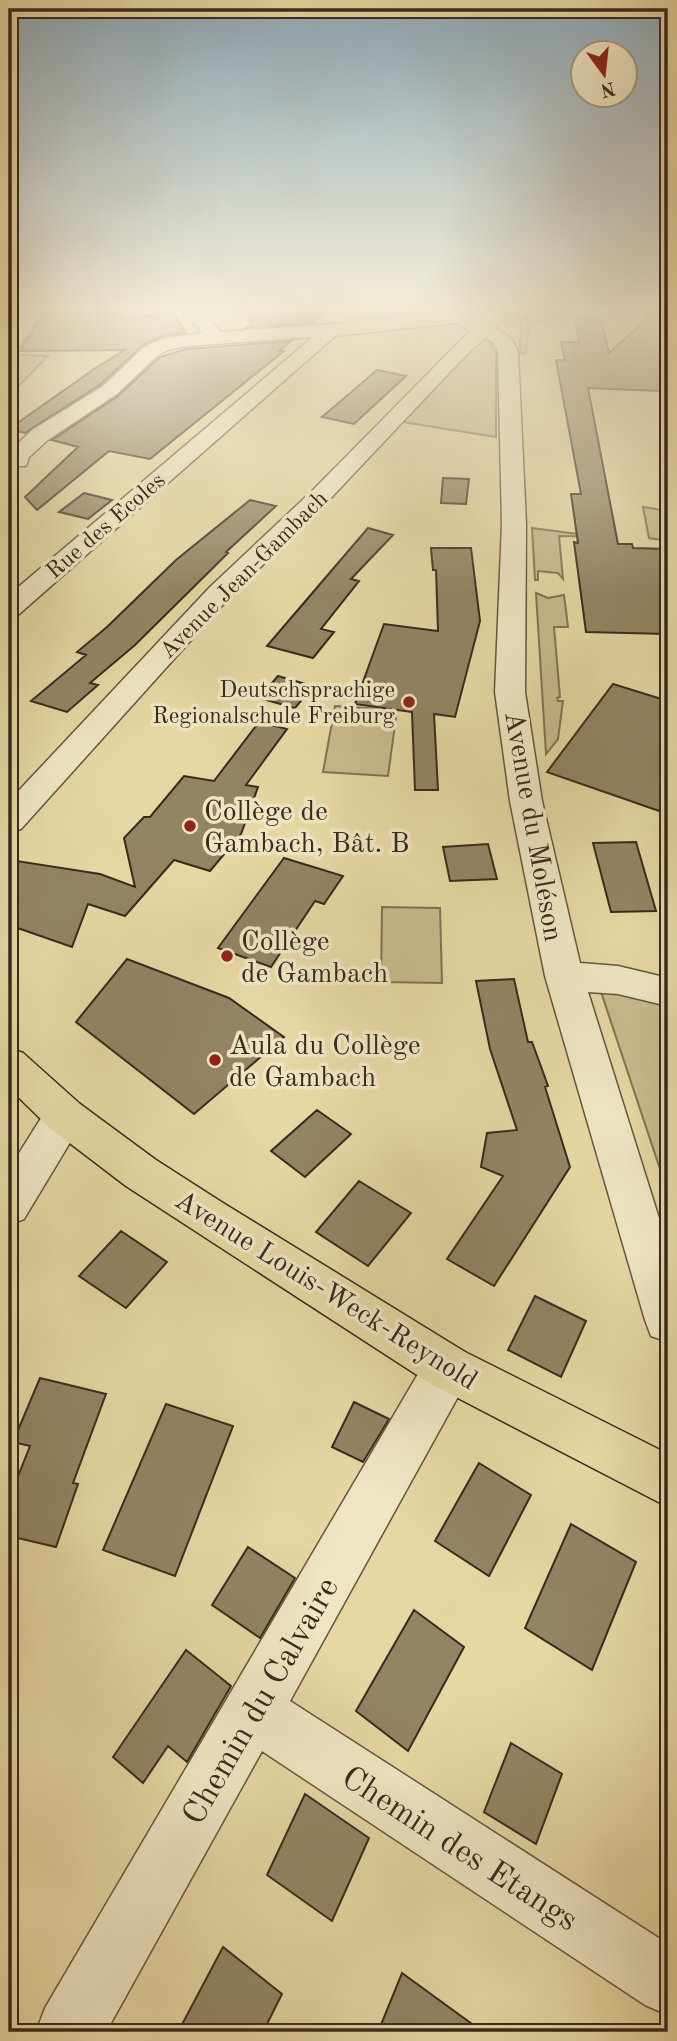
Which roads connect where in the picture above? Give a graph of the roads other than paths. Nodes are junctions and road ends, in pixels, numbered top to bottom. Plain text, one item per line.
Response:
1 (89, 403) edge
2 (248, 403) edge
3 (409, 403) edge
4 (510, 403) edge
5 (18, 461) dead end
6 (9, 609) edge
7 (9, 821) edge
8 (564, 976) junction
9 (668, 992) edge
10 (9, 1064) edge
11 (65, 1116) junction
12 (9, 1206) edge
13 (668, 1320) edge
14 (448, 1368) junction
15 (668, 1481) edge
16 (253, 1711) junction
17 (668, 1982) edge
18 (69, 2032) edge

1 - 5 street
2 - 6 street, Rue des Ecoles
3 - 7 street, Avenue Jean-Gambach
4 - 8 street, Avenue du Moléson
8 - 9 street
8 - 13 street, Avenue du Moléson
10 - 11 main road, Avenue Louis-Weck-Reynold
11 - 12 street
11 - 14 main road, Avenue Louis-Weck-Reynold
14 - 15 main road, Avenue Louis-Weck-Reynold
14 - 16 street, Chemin du Calvaire
16 - 17 street, Chemin des Etangs
16 - 18 street, Chemin du Calvaire

